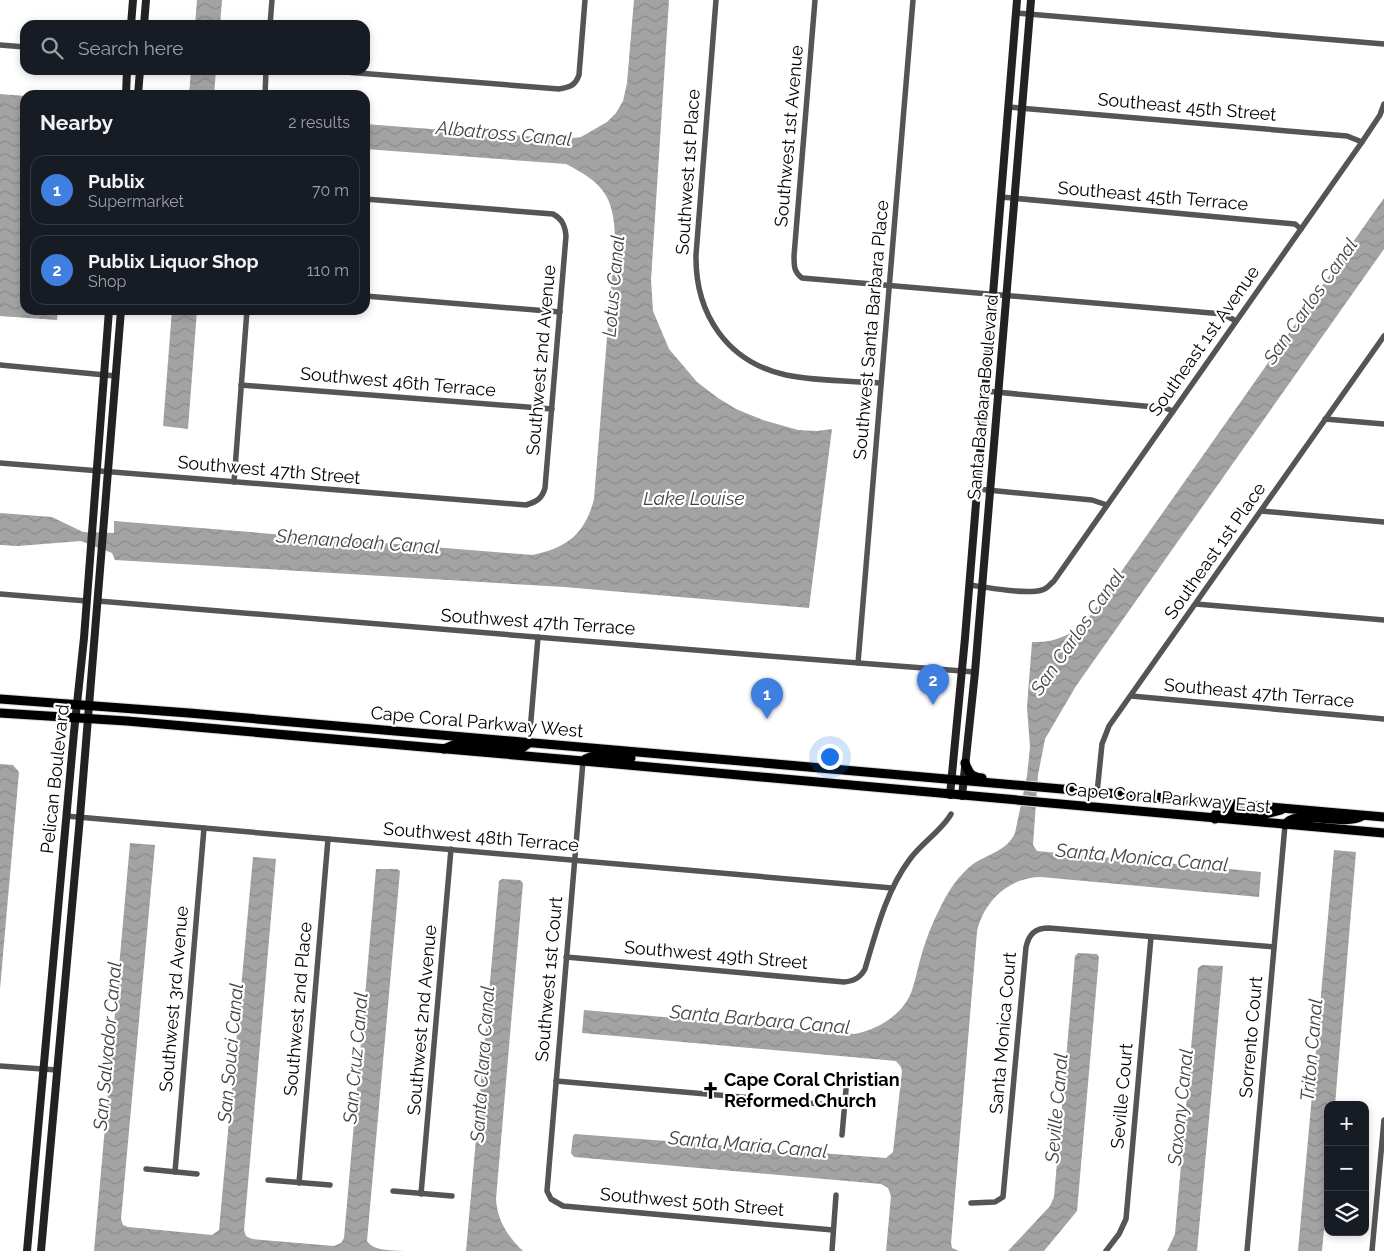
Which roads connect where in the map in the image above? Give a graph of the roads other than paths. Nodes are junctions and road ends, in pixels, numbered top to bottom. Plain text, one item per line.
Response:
1 (133, 0) edge
2 (146, 0) edge
3 (272, 0) edge
4 (585, 0) edge
5 (716, 0) edge
6 (815, 0) edge
7 (913, 0) edge
8 (1017, 0) edge
9 (1031, 0) edge
10 (1016, 13) junction
11 (1030, 14) junction
12 (131, 20) edge
13 (144, 20) edge
14 (270, 20) edge
15 (1384, 44) edge
16 (0, 45) edge
17 (20, 47) edge
18 (370, 74) edge
19 (128, 75) edge
20 (140, 75) edge
21 (266, 75) edge
22 (126, 90) edge
23 (138, 90) edge
24 (264, 90) edge
25 (1384, 104) edge
26 (1008, 107) junction
27 (1022, 108) junction
28 (1362, 142) junction
29 (1001, 197) junction
30 (370, 199) edge
31 (1014, 199) junction
32 (1301, 229) junction
33 (890, 287) junction
34 (993, 295) junction
35 (370, 296) edge
36 (1006, 296) junction
37 (560, 312) junction
38 (109, 315) edge
39 (121, 315) edge
40 (248, 315) edge
41 (1236, 321) junction
42 (1384, 336) edge
43 (0, 366) edge
44 (104, 374) junction
45 (116, 376) junction
46 (881, 383) junction
47 (241, 385) junction
48 (985, 392) junction
49 (998, 393) junction
50 (552, 410) junction
51 (1173, 411) junction
52 (1325, 419) junction
53 (1384, 424) edge
54 (0, 463) edge
55 (97, 471) junction
56 (108, 472) junction
57 (234, 482) junction
58 (977, 489) junction
59 (990, 490) junction
60 (534, 503) joint
61 (1107, 505) junction
62 (1261, 511) junction
63 (1384, 522) edge
64 (90, 567) junction
65 (969, 585) junction
66 (982, 587) junction
67 (0, 594) edge
68 (87, 601) junction
69 (98, 601) junction
70 (1196, 604) junction
71 (1384, 620) edge
72 (538, 636) junction
73 (858, 663) junction
74 (961, 671) junction
75 (975, 672) junction
76 (1131, 696) junction
77 (0, 700) edge
78 (77, 705) junction
79 (89, 706) junction
80 (0, 713) edge
81 (76, 718) junction
82 (88, 719) junction
83 (1384, 719) edge
84 (529, 743) junction
85 (442, 750) junction
86 (670, 756) junction
87 (583, 761) junction
88 (965, 763) junction
89 (801, 767) junction
90 (712, 772) junction
91 (951, 780) junction
92 (963, 781) junction
93 (1021, 784) junction
94 (1097, 793) junction
95 (950, 795) junction
96 (962, 796) junction
97 (1284, 808) junction
98 (951, 814) dead end
99 (1365, 815) junction
100 (66, 816) junction
101 (1384, 817) edge
102 (80, 818) junction
103 (1215, 819) junction
104 (1285, 825) junction
105 (204, 828) junction
106 (1384, 833) edge
107 (328, 839) junction
108 (451, 849) junction
109 (574, 860) junction
110 (892, 888) junction
111 (1151, 937) junction
112 (1274, 946) junction
113 (566, 957) junction
114 (0, 1066) edge
115 (43, 1069) junction
116 (57, 1070) junction
117 (847, 1078) dead end
118 (556, 1081) junction
119 (844, 1106) junction
120 (1384, 1120) edge
121 (842, 1135) dead end
122 (146, 1169) dead end
123 (175, 1172) junction
124 (197, 1174) dead end
125 (268, 1180) dead end
126 (299, 1183) junction
127 (330, 1185) dead end
128 (393, 1191) dead end
129 (422, 1194) junction
130 (836, 1195) dead end
131 (452, 1196) dead end
132 (550, 1199) joint
133 (971, 1203) dead end
134 (833, 1230) junction
135 (27, 1251) edge
136 (41, 1251) edge
137 (832, 1251) edge
138 (1106, 1251) edge
139 (1247, 1251) edge
140 (1372, 1251) edge

1 - 12 street
2 - 13 street
3 - 14 street
4 - 18 street
5 - 46 street, Southwest 1st Place
6 - 33 street, Southwest 1st Avenue
7 - 33 street, Southwest Santa Barbara Place
8 - 10 street, Santa Barbara Boulevard
9 - 11 street, Santa Barbara Boulevard
10 - 11 street
10 - 26 street, Santa Barbara Boulevard
11 - 15 street
11 - 27 street, Santa Barbara Boulevard
16 - 17 street
19 - 22 street
20 - 23 street
21 - 24 street
25 - 28 street, Southeast 1st Avenue
26 - 27 street, Southeast 45th Street
26 - 29 street, Santa Barbara Boulevard
27 - 28 street, Southeast 45th Street
27 - 31 street, Santa Barbara Boulevard
28 - 32 street, Southeast 1st Avenue
29 - 31 street, Southeast 45th Terrace
29 - 34 street, Santa Barbara Boulevard
30 - 37 street, Southwest 2nd Avenue
31 - 32 street, Southeast 45th Terrace
31 - 36 street, Santa Barbara Boulevard
32 - 41 street, Southeast 1st Avenue
33 - 34 street
33 - 46 street, Southwest Santa Barbara Place
34 - 36 street
34 - 48 street, Santa Barbara Boulevard
35 - 37 street
36 - 41 street
36 - 49 street, Santa Barbara Boulevard
37 - 50 street, Southwest 2nd Avenue
38 - 44 street, Pelican Boulevard
39 - 45 street, Pelican Boulevard
40 - 47 street
41 - 51 street, Southeast 1st Avenue
42 - 52 street, Southeast 1st Place
43 - 44 street
44 - 45 street
44 - 55 street, Pelican Boulevard
45 - 56 street, Pelican Boulevard
46 - 73 street, Southwest Santa Barbara Place
47 - 50 street, Southwest 46th Terrace
47 - 57 street
48 - 49 street
48 - 58 street, Santa Barbara Boulevard
49 - 51 street
49 - 59 street, Santa Barbara Boulevard
50 - 60 street, Southwest 2nd Avenue
51 - 61 street, Southeast 1st Avenue
52 - 53 street
52 - 62 street, Southeast 1st Place
54 - 55 street, Southwest 47th Street
55 - 56 street, Southwest 47th Street
55 - 64 street, Pelican Boulevard
56 - 57 street, Southwest 47th Street
56 - 69 street, Pelican Boulevard
57 - 60 street, Southwest 47th Street
58 - 59 street
58 - 65 street, Santa Barbara Boulevard
59 - 61 street
59 - 66 street, Santa Barbara Boulevard
61 - 66 street, Southeast 1st Avenue
62 - 63 street
62 - 70 street, Southeast 1st Place
64 - 68 street, Pelican Boulevard
64 - 69 street
65 - 66 street
65 - 74 street, Santa Barbara Boulevard
66 - 75 street, Santa Barbara Boulevard
67 - 68 street
68 - 78 street, Pelican Boulevard
69 - 72 street, Southwest 47th Terrace
69 - 79 street, Pelican Boulevard
70 - 71 street
70 - 76 street, Southeast 1st Place
72 - 73 street, Southwest 47th Terrace
72 - 84 street
73 - 74 street, Southwest 47th Terrace
74 - 75 street, Southwest 47th Terrace
74 - 91 street, Santa Barbara Boulevard
75 - 88 street, Santa Barbara Boulevard
76 - 83 street, Southeast 47th Terrace
76 - 94 street, Southeast 1st Place
77 - 78 main road, Cape Coral Parkway West
78 - 79 main road, Cape Coral Parkway West
78 - 81 street, Pelican Boulevard
79 - 82 street, Pelican Boulevard
79 - 84 main road, Cape Coral Parkway West
80 - 81 main road, Cape Coral Parkway West
81 - 82 main road, Cape Coral Parkway West
81 - 100 street, Pelican Boulevard
82 - 85 main road, Cape Coral Parkway West
82 - 102 street, Pelican Boulevard
84 - 85 main road
84 - 86 main road, Cape Coral Parkway West
85 - 87 main road, Cape Coral Parkway West
86 - 87 main road
86 - 89 main road, Cape Coral Parkway West
87 - 90 main road, Cape Coral Parkway West
87 - 109 street, Southwest 1st Court
88 - 92 street, Santa Barbara Boulevard
88 - 93 main road
89 - 90 main road
89 - 91 main road, Cape Coral Parkway West
90 - 95 main road, Cape Coral Parkway West
91 - 92 main road
91 - 95 street, Santa Barbara Boulevard
92 - 93 main road
92 - 96 street, Santa Barbara Boulevard
93 - 94 main road, Cape Coral Parkway East
94 - 97 main road, Cape Coral Parkway East
95 - 96 main road, Cape Coral Parkway East
96 - 103 main road, Cape Coral Parkway East
97 - 99 main road, Cape Coral Parkway East
97 - 103 main road
98 - 110 street
99 - 101 main road, Cape Coral Parkway East
99 - 104 main road
100 - 102 street, Southwest 48th Terrace
100 - 115 street, Pelican Boulevard
102 - 105 street, Southwest 48th Terrace
102 - 116 street, Pelican Boulevard
103 - 104 main road, Cape Coral Parkway East
104 - 106 main road, Cape Coral Parkway East
104 - 112 street, Sorrento Court
105 - 107 street, Southwest 48th Terrace
105 - 123 street, Southwest 3rd Avenue
107 - 108 street, Southwest 48th Terrace
107 - 126 street, Southwest 2nd Place
108 - 109 street, Southwest 48th Terrace
108 - 129 street, Southwest 2nd Avenue
109 - 110 street, Southwest 48th Terrace
109 - 113 street, Southwest 1st Court
110 - 113 street, Southwest 49th Street
111 - 112 street, Santa Monica Court
111 - 133 street, Santa Monica Court
111 - 138 street, Seville Court
112 - 139 street, Sorrento Court
113 - 118 street, Southwest 1st Court
114 - 115 street
115 - 116 street
115 - 135 street, Pelican Boulevard
116 - 136 street, Pelican Boulevard
117 - 119 street
118 - 119 street
118 - 132 street, Southwest 1st Court
119 - 121 street
120 - 140 street
122 - 123 street
123 - 124 street
125 - 126 street
126 - 127 street
128 - 129 street
129 - 131 street
130 - 134 street
132 - 134 street, Southwest 50th Street
134 - 137 street

